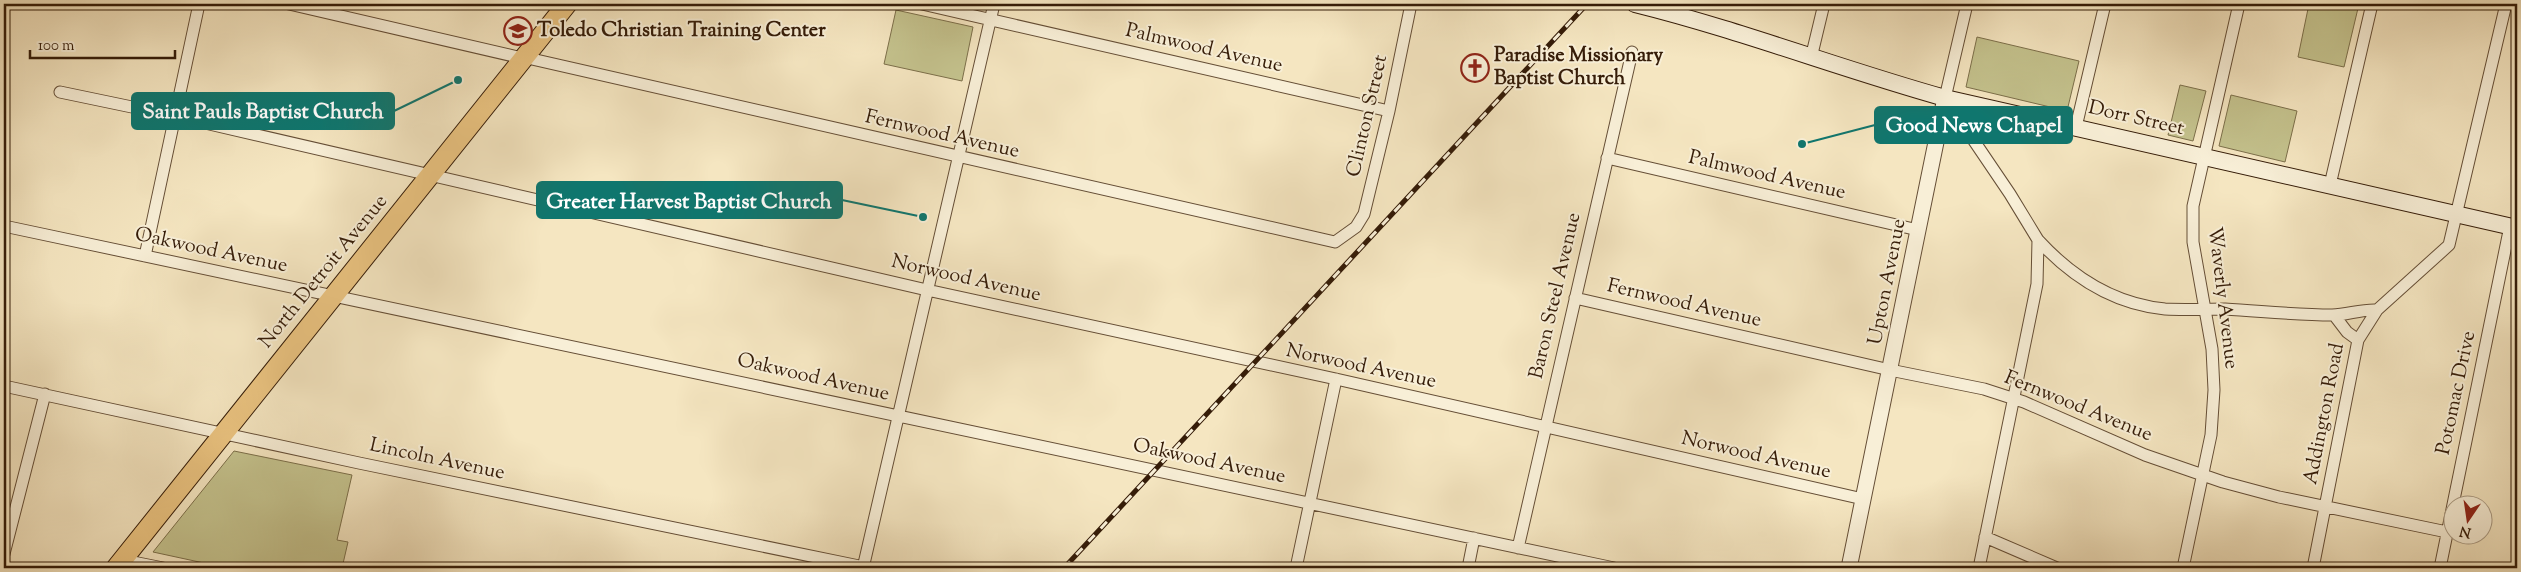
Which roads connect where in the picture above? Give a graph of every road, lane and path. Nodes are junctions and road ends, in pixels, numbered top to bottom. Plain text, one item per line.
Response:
1 (199, 4) edge
2 (290, 4) edge
3 (567, 4) edge
4 (922, 4) edge
5 (994, 4) edge
6 (1411, 4) edge
7 (1635, 4) edge
8 (1824, 4) edge
9 (1967, 4) edge
10 (2105, 4) edge
11 (2238, 4) edge
12 (2372, 4) edge
13 (2506, 4) edge
14 (990, 19) junction
15 (1632, 52) dead end
16 (523, 58) junction
17 (1811, 58) junction
18 (60, 92) dead end
19 (1945, 98) junction
20 (1389, 111) junction
21 (175, 116) junction
22 (2076, 127) junction
23 (2204, 156) junction
24 (957, 157) junction
25 (1607, 158) junction
26 (430, 175) junction
27 (2330, 185) junction
28 (2457, 214) junction
29 (4, 226) edge
30 (2514, 227) edge
31 (1918, 230) junction
32 (1351, 232) joint
33 (2038, 240) junction
34 (145, 256) junction
35 (927, 290) junction
36 (332, 297) junction
37 (1575, 298) junction
38 (2204, 308) junction
39 (2377, 310) junction
40 (2334, 315) junction
41 (2358, 340) junction
42 (1890, 370) junction
43 (1336, 379) junction
44 (4, 386) edge
45 (45, 394) junction
46 (2013, 397) junction
47 (898, 416) junction
48 (1545, 427) junction
49 (225, 433) junction
50 (2204, 476) junction
51 (2455, 494) edge
52 (1863, 499) junction
53 (1309, 503) junction
54 (2326, 507) junction
55 (2444, 531) edge
56 (1985, 537) junction
57 (1474, 538) junction
58 (2445, 544) edge
59 (1518, 548) junction
60 (4, 554) edge
61 (120, 564) edge
62 (1593, 566) edge
63 (163, 568) edge
64 (864, 568) edge
65 (1296, 568) edge
66 (1468, 568) edge
67 (1614, 568) edge
68 (1850, 568) edge
69 (1979, 568) edge
70 (2057, 568) edge
71 (2183, 568) edge
72 (2313, 568) edge
73 (2440, 568) edge

1 - 21 street
2 - 16 street, Fernwood Avenue
3 - 16 main road, North Detroit Avenue
4 - 14 street, Palmwood Avenue
5 - 14 street
6 - 20 street, Clinton Street
7 - 17 main road, Dorr Street
8 - 17 street
9 - 19 street, Upton Avenue
10 - 22 street
11 - 23 street, Waverly Avenue
12 - 27 street
13 - 28 street, Addington Road
14 - 20 street, Palmwood Avenue
14 - 24 street
15 - 25 street, Baron Steel Avenue
16 - 24 street, Fernwood Avenue
16 - 26 main road, North Detroit Avenue
17 - 19 main road, Dorr Street
18 - 21 street, Norwood Avenue
19 - 22 main road, Dorr Street
19 - 31 street, Upton Avenue
19 - 33 street
20 - 32 street, Clinton Street
21 - 26 street, Norwood Avenue
21 - 34 street
22 - 23 main road, Dorr Street
23 - 27 main road, Dorr Street
23 - 38 street, Waverly Avenue
24 - 32 street, Fernwood Avenue
24 - 35 street
25 - 31 street, Palmwood Avenue
25 - 37 street, Baron Steel Avenue
26 - 35 street, Norwood Avenue
26 - 36 main road, North Detroit Avenue
27 - 28 main road, Dorr Street
28 - 30 main road, Dorr Street
28 - 39 street, Addington Road
29 - 34 street, Oakwood Avenue
30 - 51 street, Potomac Drive
31 - 42 street, Upton Avenue
33 - 38 street
33 - 46 street
34 - 36 street, Oakwood Avenue
35 - 43 street, Norwood Avenue
35 - 47 street
36 - 47 street, Oakwood Avenue
36 - 49 main road, North Detroit Avenue
37 - 42 street, Fernwood Avenue
37 - 48 street, Baron Steel Avenue
38 - 40 street
38 - 50 street, Waverly Avenue
39 - 40 street
39 - 41 street, Addington Road
40 - 41 street
41 - 54 street, Addington Road
42 - 46 street, Fernwood Avenue
42 - 52 street, Upton Avenue
43 - 48 street, Norwood Avenue
43 - 53 street
44 - 45 street, Lincoln Avenue
45 - 49 street, Lincoln Avenue
45 - 60 street
46 - 50 street, Fernwood Avenue
46 - 56 street
47 - 53 street, Oakwood Avenue
47 - 64 street
48 - 52 street, Norwood Avenue
48 - 59 street, Baron Steel Avenue
49 - 61 main road, North Detroit Avenue
49 - 64 street, Lincoln Avenue
50 - 54 street, Fernwood Avenue
50 - 71 street, Waverly Avenue
52 - 68 street, Upton Avenue
53 - 57 street, Oakwood Avenue
53 - 65 street
54 - 55 street, Fernwood Avenue
54 - 72 street, Addington Road
56 - 69 street
56 - 70 street
57 - 59 street, Oakwood Avenue
57 - 66 street
58 - 73 street, Potomac Drive
59 - 62 street, Oakwood Avenue
61 - 63 street
62 - 67 street, Oakwood Avenue

